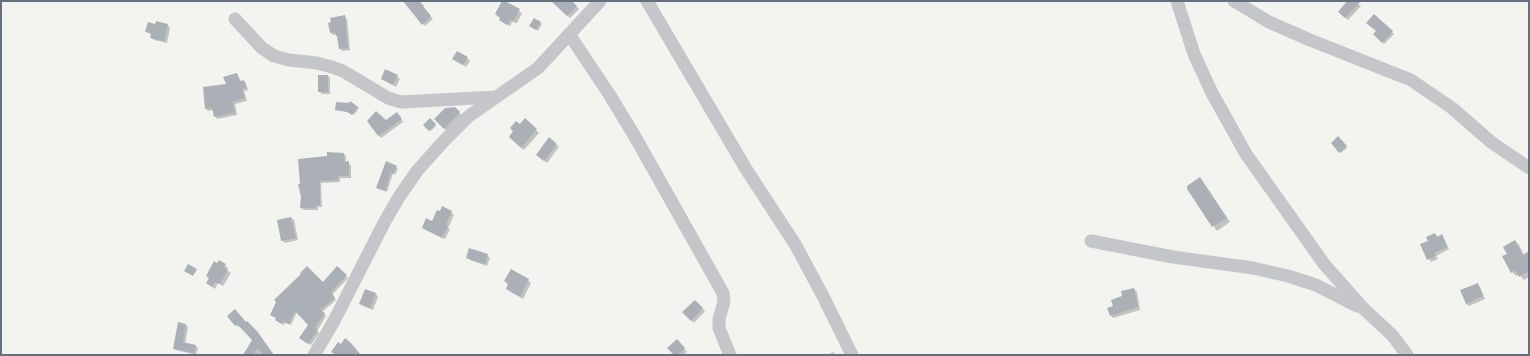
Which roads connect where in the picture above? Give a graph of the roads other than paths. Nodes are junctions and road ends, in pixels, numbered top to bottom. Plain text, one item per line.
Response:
1 (600, 1) edge
2 (647, 1) edge
3 (1177, 1) edge
4 (1234, 1) edge
5 (234, 19) dead end
6 (569, 34) junction
7 (495, 97) junction
8 (1529, 168) edge
9 (1091, 241) dead end
10 (1364, 309) junction
11 (314, 355) edge
12 (730, 355) edge
13 (852, 355) edge
14 (1406, 355) edge

1 - 6 street
2 - 13 street
3 - 10 street
4 - 8 street
5 - 7 street
6 - 7 street
6 - 12 street
7 - 11 street
9 - 10 street
10 - 14 street

